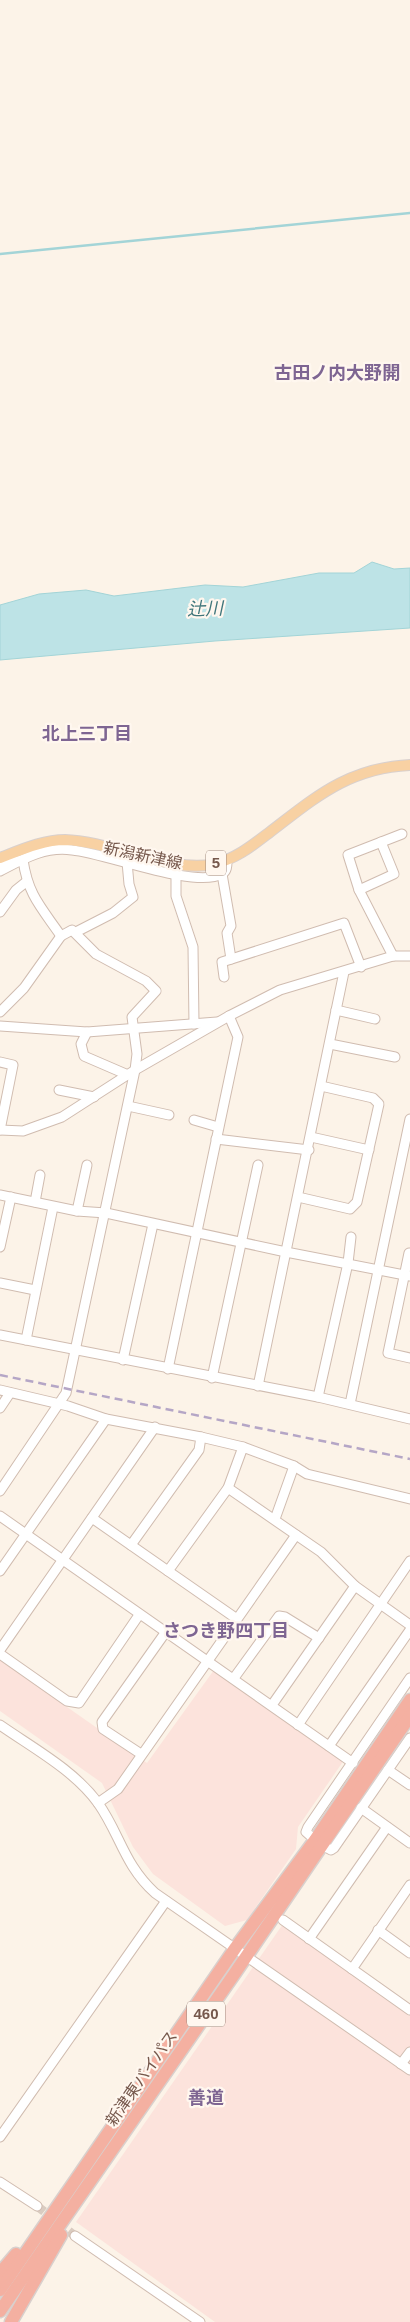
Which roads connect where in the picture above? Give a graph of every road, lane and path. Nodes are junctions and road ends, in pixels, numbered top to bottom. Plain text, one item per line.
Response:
1 (410, 765) edge
2 (402, 834) dead end
3 (381, 842) junction
4 (0, 858) edge
5 (23, 860) junction
6 (227, 860) junction
7 (127, 862) junction
8 (0, 864) edge
9 (0, 871) edge
10 (222, 874) junction
11 (176, 875) junction
12 (26, 882) junction
13 (359, 890) junction
14 (0, 912) edge
15 (76, 932) junction
16 (60, 936) junction
17 (393, 956) junction
18 (410, 956) edge
19 (231, 959) junction
20 (361, 967) junction
21 (344, 972) junction
22 (224, 977) dead end
23 (336, 1010) junction
24 (0, 1012) edge
25 (225, 1019) junction
26 (374, 1019) dead end
27 (194, 1024) junction
28 (0, 1026) edge
29 (132, 1029) junction
30 (87, 1032) junction
31 (330, 1044) junction
32 (395, 1056) dead end
33 (0, 1062) edge
34 (132, 1073) junction
35 (321, 1086) junction
36 (59, 1090) dead end
37 (94, 1097) junction
38 (128, 1106) junction
39 (169, 1115) dead end
40 (410, 1119) edge
41 (194, 1120) dead end
42 (218, 1127) junction
43 (0, 1130) edge
44 (311, 1137) junction
45 (216, 1139) junction
46 (309, 1150) junction
47 (369, 1150) junction
48 (86, 1165) dead end
49 (258, 1165) dead end
50 (40, 1175) dead end
51 (0, 1195) edge
52 (11, 1197) junction
53 (298, 1197) junction
54 (35, 1202) junction
55 (54, 1207) junction
56 (77, 1211) junction
57 (106, 1213) junction
58 (153, 1224) junction
59 (197, 1234) junction
60 (351, 1237) dead end
61 (241, 1242) junction
62 (0, 1247) edge
63 (286, 1252) junction
64 (409, 1253) dead end
65 (348, 1263) junction
66 (379, 1269) junction
67 (407, 1276) edge
68 (0, 1283) edge
69 (35, 1290) junction
70 (0, 1335) edge
71 (26, 1340) junction
72 (75, 1350) junction
73 (410, 1358) edge
74 (123, 1360) junction
75 (168, 1369) junction
76 (212, 1378) junction
77 (258, 1386) junction
78 (0, 1390) edge
79 (10, 1393) junction
80 (318, 1397) junction
81 (60, 1404) junction
82 (350, 1404) junction
83 (0, 1408) edge
84 (106, 1419) junction
85 (410, 1419) edge
86 (155, 1427) junction
87 (201, 1437) junction
88 (243, 1447) junction
89 (294, 1466) junction
90 (228, 1488) junction
91 (0, 1491) edge
92 (410, 1500) edge
93 (0, 1516) edge
94 (92, 1518) junction
95 (275, 1519) junction
96 (26, 1534) junction
97 (296, 1535) junction
98 (131, 1545) junction
99 (62, 1560) junction
100 (410, 1561) edge
101 (0, 1571) edge
102 (168, 1571) junction
103 (355, 1586) junction
104 (380, 1604) junction
105 (139, 1615) junction
106 (237, 1619) junction
107 (410, 1625) edge
108 (410, 1630) edge
109 (165, 1633) junction
110 (318, 1638) junction
111 (0, 1652) edge
112 (208, 1660) junction
113 (234, 1678) junction
114 (410, 1678) edge
115 (410, 1700) edge
116 (272, 1706) junction
117 (410, 1716) edge
118 (0, 1725) edge
119 (298, 1725) junction
120 (410, 1738) edge
121 (329, 1746) junction
122 (141, 1754) junction
123 (353, 1763) junction
124 (388, 1770) junction
125 (410, 1785) edge
126 (98, 1803) junction
127 (361, 1808) junction
128 (387, 1827) junction
129 (318, 1842) junction
130 (410, 1843) edge
131 (410, 1885) edge
132 (166, 1901) junction
133 (283, 1920) dead end
134 (378, 1930) junction
135 (309, 1938) junction
136 (236, 1947) junction
137 (410, 1952) edge
138 (247, 1955) junction
139 (352, 1969) junction
140 (410, 2010) edge
141 (410, 2052) edge
142 (401, 2064) junction
143 (410, 2070) edge
144 (0, 2137) edge
145 (110, 2151) junction
146 (0, 2182) edge
147 (62, 2200) junction
148 (37, 2206) tunnel mouth
149 (75, 2236) tunnel mouth
150 (0, 2273) edge
151 (0, 2290) edge
152 (0, 2311) edge
153 (11, 2322) edge
154 (200, 2322) edge

1 - 6 main road, 新潟新津線 / 5
2 - 3 street
3 - 13 street
3 - 13 street
4 - 6 main road, 新潟新津線 / 5
5 - 7 street
5 - 8 street
5 - 9 street
5 - 12 street
6 - 10 street
7 - 11 street
7 - 15 street
10 - 11 street
10 - 19 street
11 - 27 street
12 - 14 street
12 - 16 street
13 - 17 street
15 - 16 street
15 - 29 street
16 - 24 street
17 - 18 street
17 - 20 street
19 - 20 street
19 - 22 street
20 - 21 street
21 - 23 street
21 - 25 street
23 - 26 street
23 - 31 street
25 - 27 street
25 - 34 street
25 - 42 street
27 - 29 street
28 - 30 street
29 - 30 street
29 - 34 street
30 - 34 street
31 - 32 street
31 - 35 street
33 - 43 street
34 - 37 street
34 - 38 street
35 - 44 street
35 - 47 street
36 - 37 street
37 - 43 street
38 - 39 street
38 - 57 street
40 - 66 street
41 - 42 street
42 - 45 street
44 - 46 street
44 - 47 street
45 - 46 street
45 - 59 street
46 - 53 street
47 - 53 street
48 - 56 street
49 - 61 street
50 - 54 street
51 - 52 street
52 - 54 street
52 - 62 street
53 - 63 street
54 - 55 street
55 - 56 street
55 - 69 street
56 - 57 street
57 - 58 street
57 - 72 street
58 - 59 street
58 - 74 street
59 - 61 street
59 - 75 street
60 - 65 street
61 - 63 street
61 - 76 street
63 - 65 street
63 - 77 street
64 - 67 street
65 - 66 street
65 - 80 street
66 - 67 street
66 - 82 street
67 - 73 street
68 - 69 street
69 - 71 street
70 - 71 street
71 - 72 street
72 - 74 street
72 - 81 street
74 - 75 street
75 - 76 street
76 - 77 street
77 - 80 street
78 - 79 street
79 - 81 street
79 - 83 street
80 - 82 street
81 - 84 street
81 - 91 street
82 - 85 street
84 - 86 street
84 - 96 street
86 - 87 street
86 - 94 street
87 - 88 street
87 - 98 street
88 - 89 street
88 - 90 street
89 - 92 street
89 - 95 street
90 - 95 street
90 - 102 street
93 - 96 street
94 - 98 street
94 - 99 street
95 - 97 street
96 - 99 street
96 - 101 street
97 - 103 street
97 - 106 street
98 - 102 street
99 - 105 street
99 - 111 street
100 - 104 street
102 - 106 street
103 - 104 street
103 - 110 street
104 - 107 street
104 - 119 street
105 - 109 street
105 - 111 street
106 - 112 street
108 - 121 street
109 - 112 street
109 - 122 street
110 - 113 street
110 - 116 street
112 - 113 street
112 - 122 street
113 - 116 street
114 - 123 street
115 - 129 highway, 新津東バイパス / 460
116 - 119 street
117 - 129 highway, 新津東バイパス / 460
118 - 126 street
119 - 121 street
120 - 124 street
121 - 123 street
122 - 126 street
123 - 129 street
124 - 125 street
124 - 127 street
126 - 132 street
127 - 128 street
127 - 129 street
128 - 130 street
128 - 135 street
129 - 136 highway, 新津東バイパス / 460
129 - 138 highway, 新津東バイパス / 460
131 - 134 street
132 - 136 street
132 - 144 street
133 - 135 street
134 - 137 street
134 - 139 street
135 - 139 street
136 - 138 street
136 - 147 highway, 新津東バイパス / 460
138 - 142 street
138 - 145 highway, 新津東バイパス / 460
139 - 140 street
141 - 142 street
142 - 143 street
145 - 152 highway, 新津東バイパス / 460
145 - 153 highway
146 - 148 street
147 - 150 highway
147 - 151 highway, 新津東バイパス / 460
149 - 154 street

